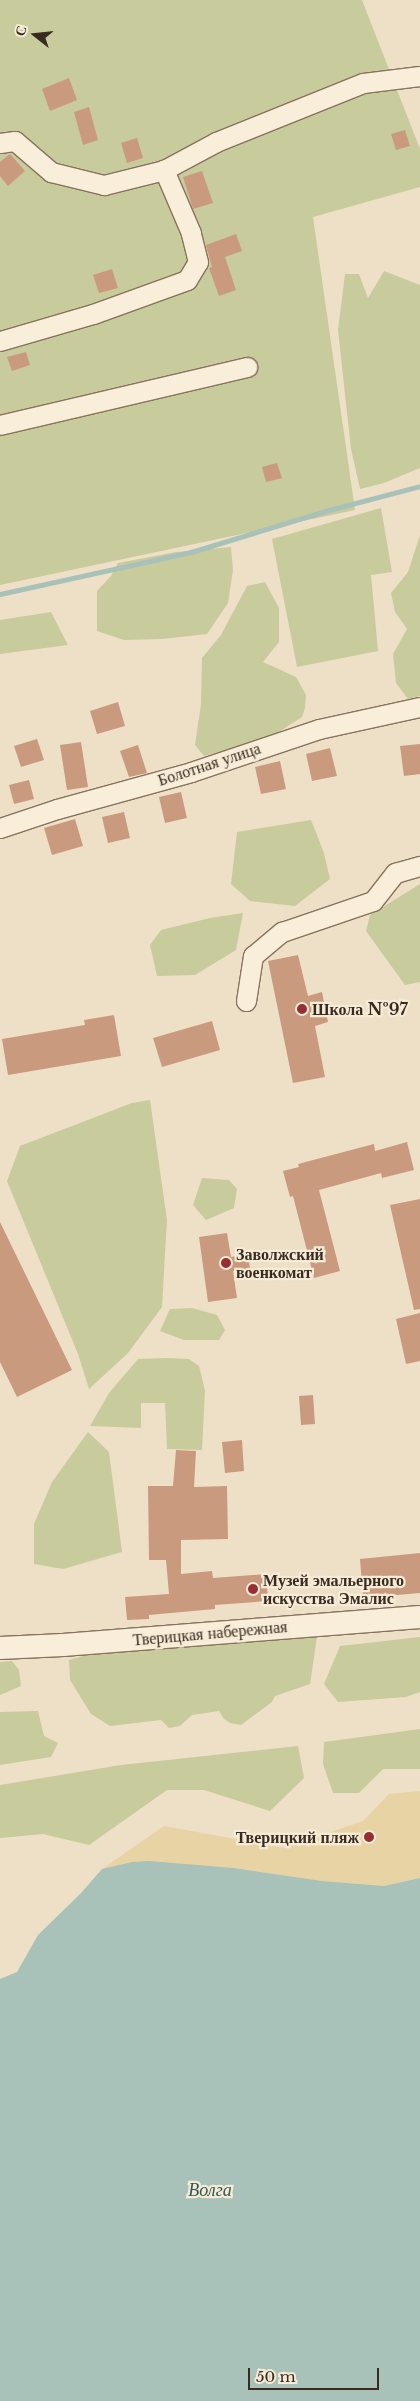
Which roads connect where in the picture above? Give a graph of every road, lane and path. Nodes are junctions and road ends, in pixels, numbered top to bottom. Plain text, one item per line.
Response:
1 (420, 76) edge
2 (0, 143) edge
3 (164, 170) junction
4 (0, 341) edge
5 (247, 367) dead end
6 (0, 425) edge
7 (420, 708) edge
8 (0, 828) edge
9 (420, 866) edge
10 (246, 1001) dead end
11 (420, 1617) edge
12 (0, 1648) edge

1 - 3 street
2 - 3 street
3 - 4 street
5 - 6 street
7 - 8 street, Болотная улица
9 - 10 street
11 - 12 street, Тверицкая набережная

